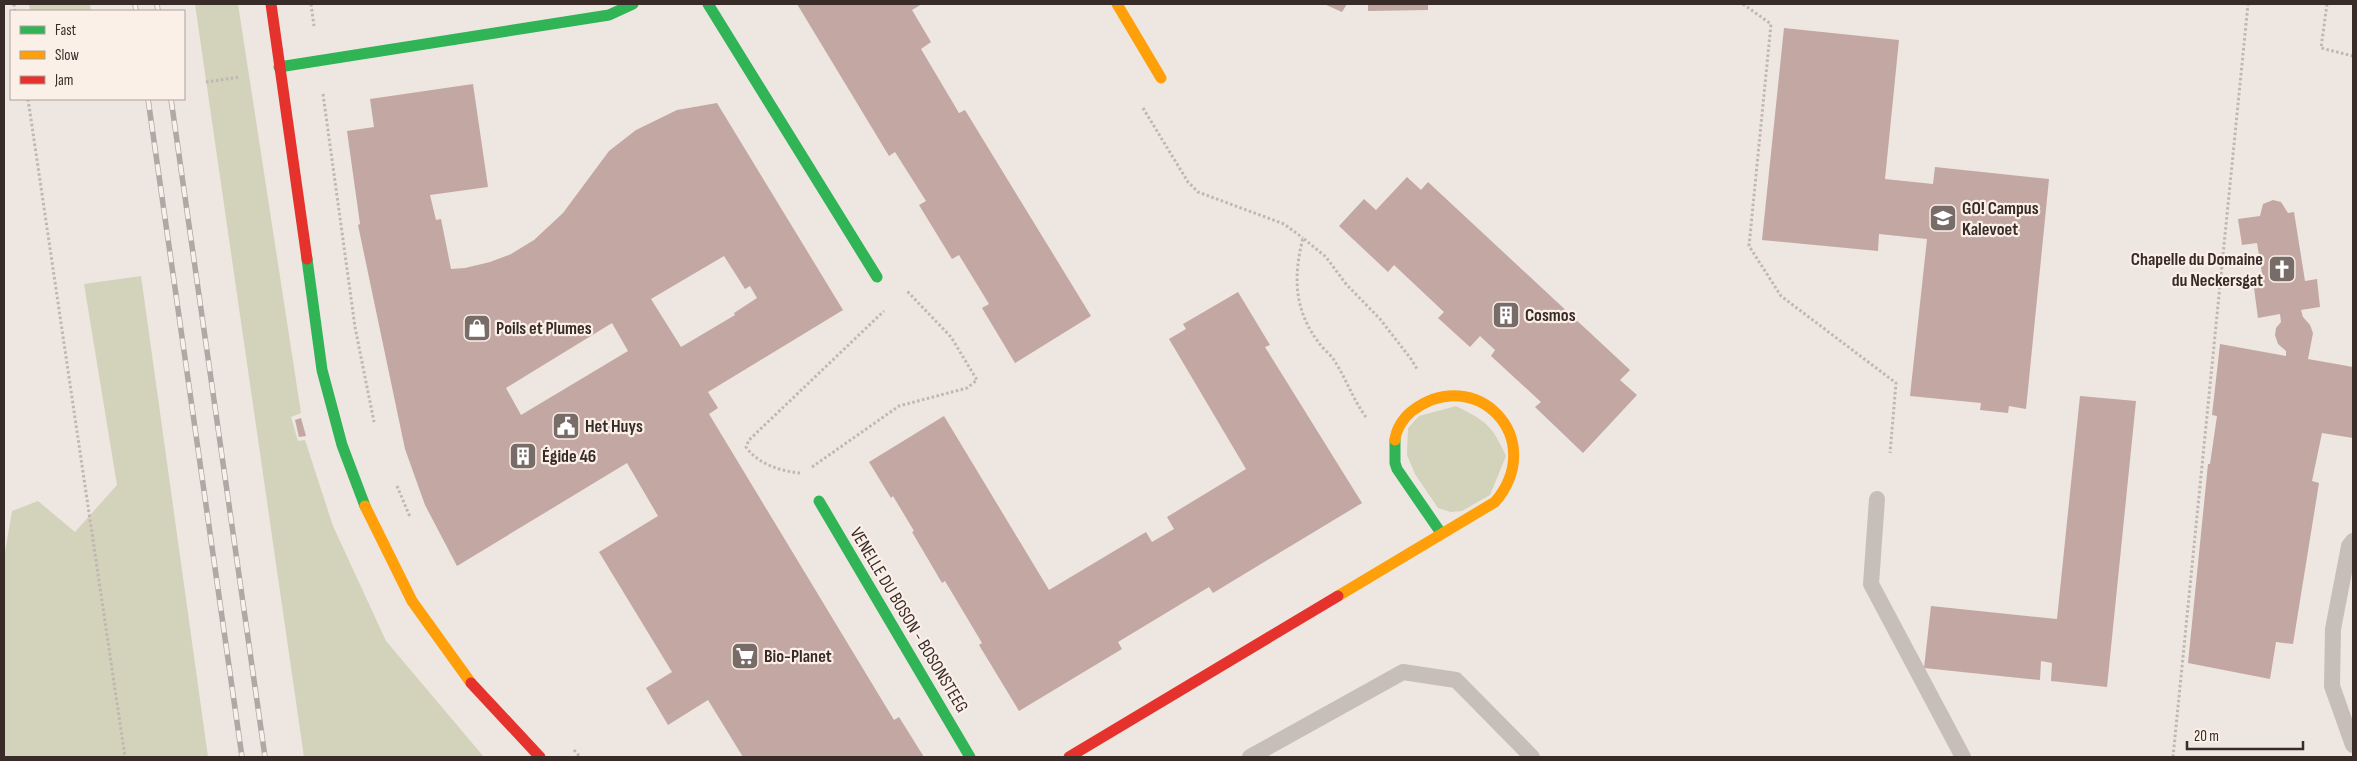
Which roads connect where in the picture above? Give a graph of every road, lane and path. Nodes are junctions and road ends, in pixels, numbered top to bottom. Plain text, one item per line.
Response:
1 (271, 4) edge
2 (311, 4) edge
3 (633, 4) edge
4 (708, 4) edge
5 (1116, 4) edge
6 (1743, 4) edge
7 (2248, 4) edge
8 (2327, 4) edge
9 (2353, 56) edge
10 (319, 60) junction
11 (279, 67) junction
12 (240, 77) dead end
13 (1161, 78) dead end
14 (206, 82) dead end
15 (28, 100) edge
16 (1139, 103) dead end
17 (1304, 238) junction
18 (877, 277) dead end
19 (899, 296) dead end
20 (886, 309) dead end
21 (1418, 373) dead end
22 (1368, 420) dead end
23 (376, 430) dead end
24 (1890, 453) dead end
25 (811, 467) dead end
26 (396, 484) dead end
27 (1877, 500) dead end
28 (819, 501) joint
29 (411, 518) dead end
30 (1441, 533) junction
31 (2353, 542) edge
32 (569, 745) dead end
33 (2353, 745) edge
34 (125, 757) edge
35 (540, 757) edge
36 (580, 757) edge
37 (970, 757) edge
38 (1069, 757) edge
39 (1250, 757) edge
40 (1532, 757) edge
41 (1963, 757) edge
42 (2173, 757) edge

1 - 11 street
2 - 10 path
3 - 10 street
4 - 18 street
5 - 13 street
6 - 24 path
7 - 42 path
8 - 9 path
10 - 11 street
10 - 23 path
11 - 35 street
12 - 14 path
15 - 34 path
16 - 17 path
17 - 21 path
17 - 22 path
19 - 25 path
20 - 28 path
26 - 29 path
27 - 41 lane
28 - 37 street, VENELLE DU BOSON - BOSONSTEEG
30 - 30 street
30 - 38 street
31 - 33 lane
32 - 36 path
39 - 40 lane

